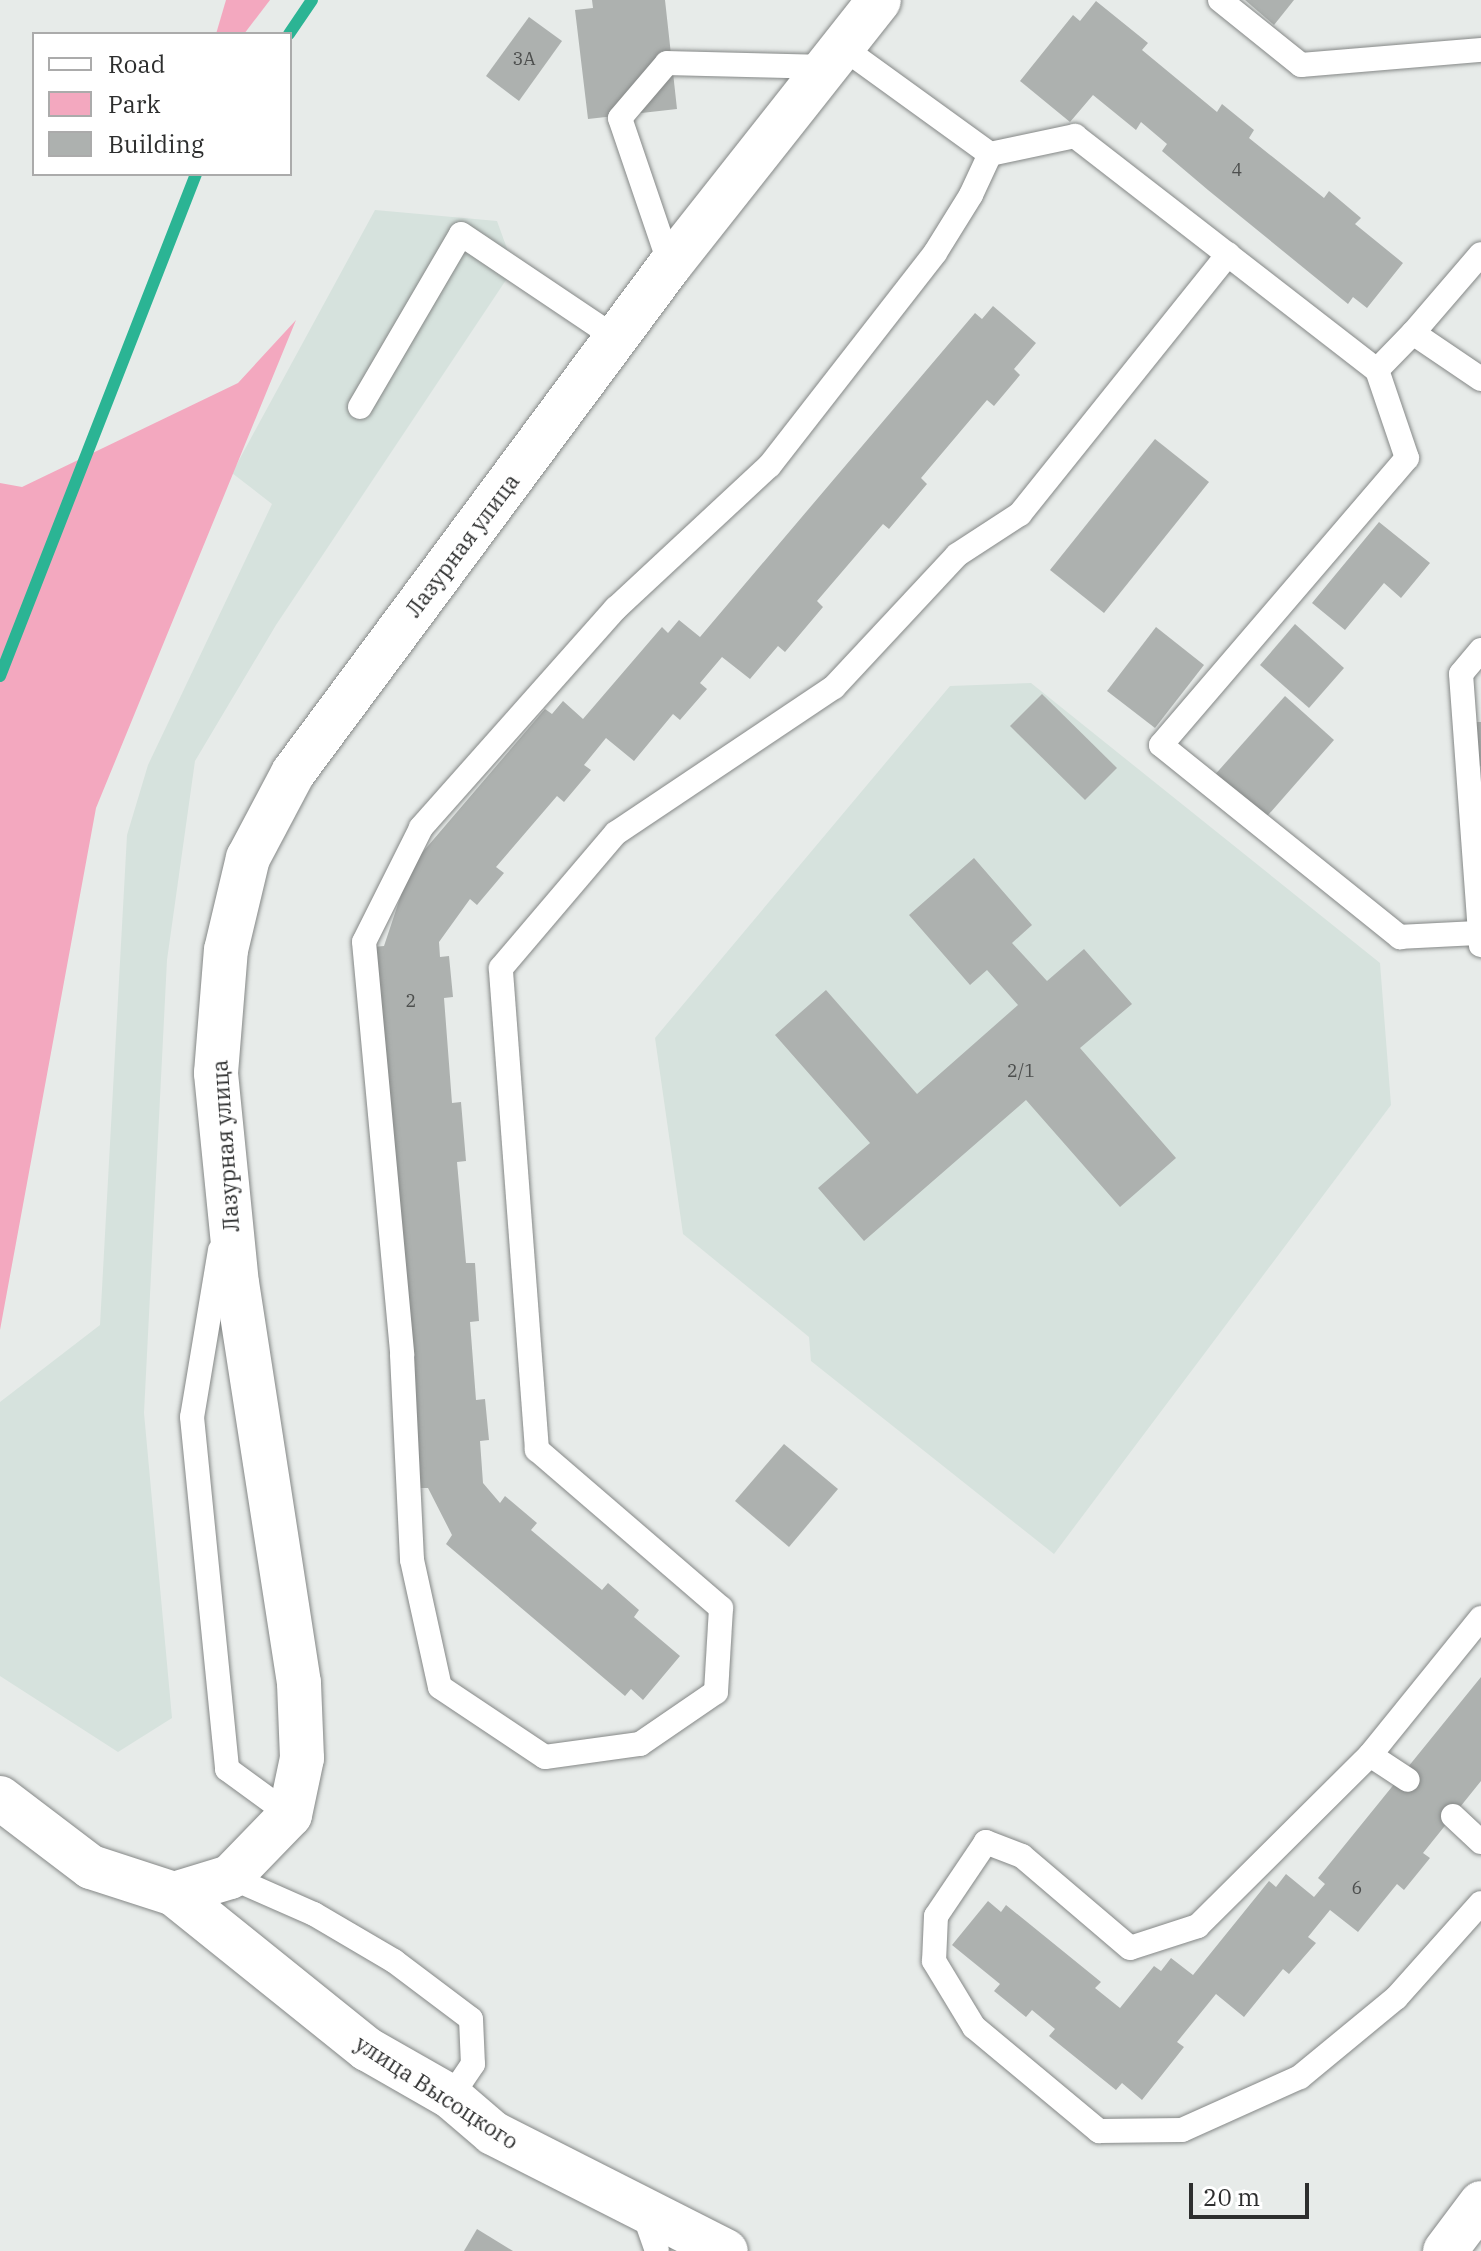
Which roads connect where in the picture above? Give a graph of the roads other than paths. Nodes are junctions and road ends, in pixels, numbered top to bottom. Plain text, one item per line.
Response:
1 (879, 0) edge
2 (1220, 0) edge
3 (1481, 50) edge
4 (834, 57) junction
5 (990, 154) junction
6 (1228, 254) junction
7 (1481, 254) edge
8 (670, 265) junction
9 (1413, 333) junction
10 (616, 338) junction
11 (1377, 370) junction
12 (1481, 379) edge
13 (360, 407) dead end
14 (1481, 650) edge
15 (1480, 933) edge
16 (1481, 945) edge
17 (228, 1202) junction
18 (1481, 1618) edge
19 (1370, 1755) junction
20 (1408, 1780) dead end
21 (0, 1798) edge
22 (290, 1815) junction
23 (1453, 1816) dead end
24 (1481, 1842) edge
25 (230, 1877) junction
26 (174, 1894) junction
27 (1481, 1903) edge
28 (451, 2097) junction
29 (1481, 2203) edge
30 (650, 2231) edge
31 (726, 2251) edge
32 (1445, 2251) edge

1 - 4 street, Лазурная улица
2 - 3 lane
4 - 5 lane
4 - 8 street, Лазурная улица
4 - 8 lane
5 - 6 lane
5 - 6 lane
6 - 11 lane
7 - 9 lane
8 - 10 street, Лазурная улица
9 - 11 lane
9 - 12 lane
10 - 13 lane
10 - 17 street, Лазурная улица
11 - 15 lane
14 - 15 lane
15 - 16 lane
17 - 22 street, Лазурная улица
17 - 22 lane
18 - 19 lane
19 - 20 lane
19 - 27 lane
21 - 26 street
22 - 25 street
23 - 24 lane
25 - 26 street
25 - 28 lane
26 - 28 street, улица Высоцкого
28 - 30 street, улица Высоцкого
29 - 32 street
30 - 31 street, улица Высоцкого

